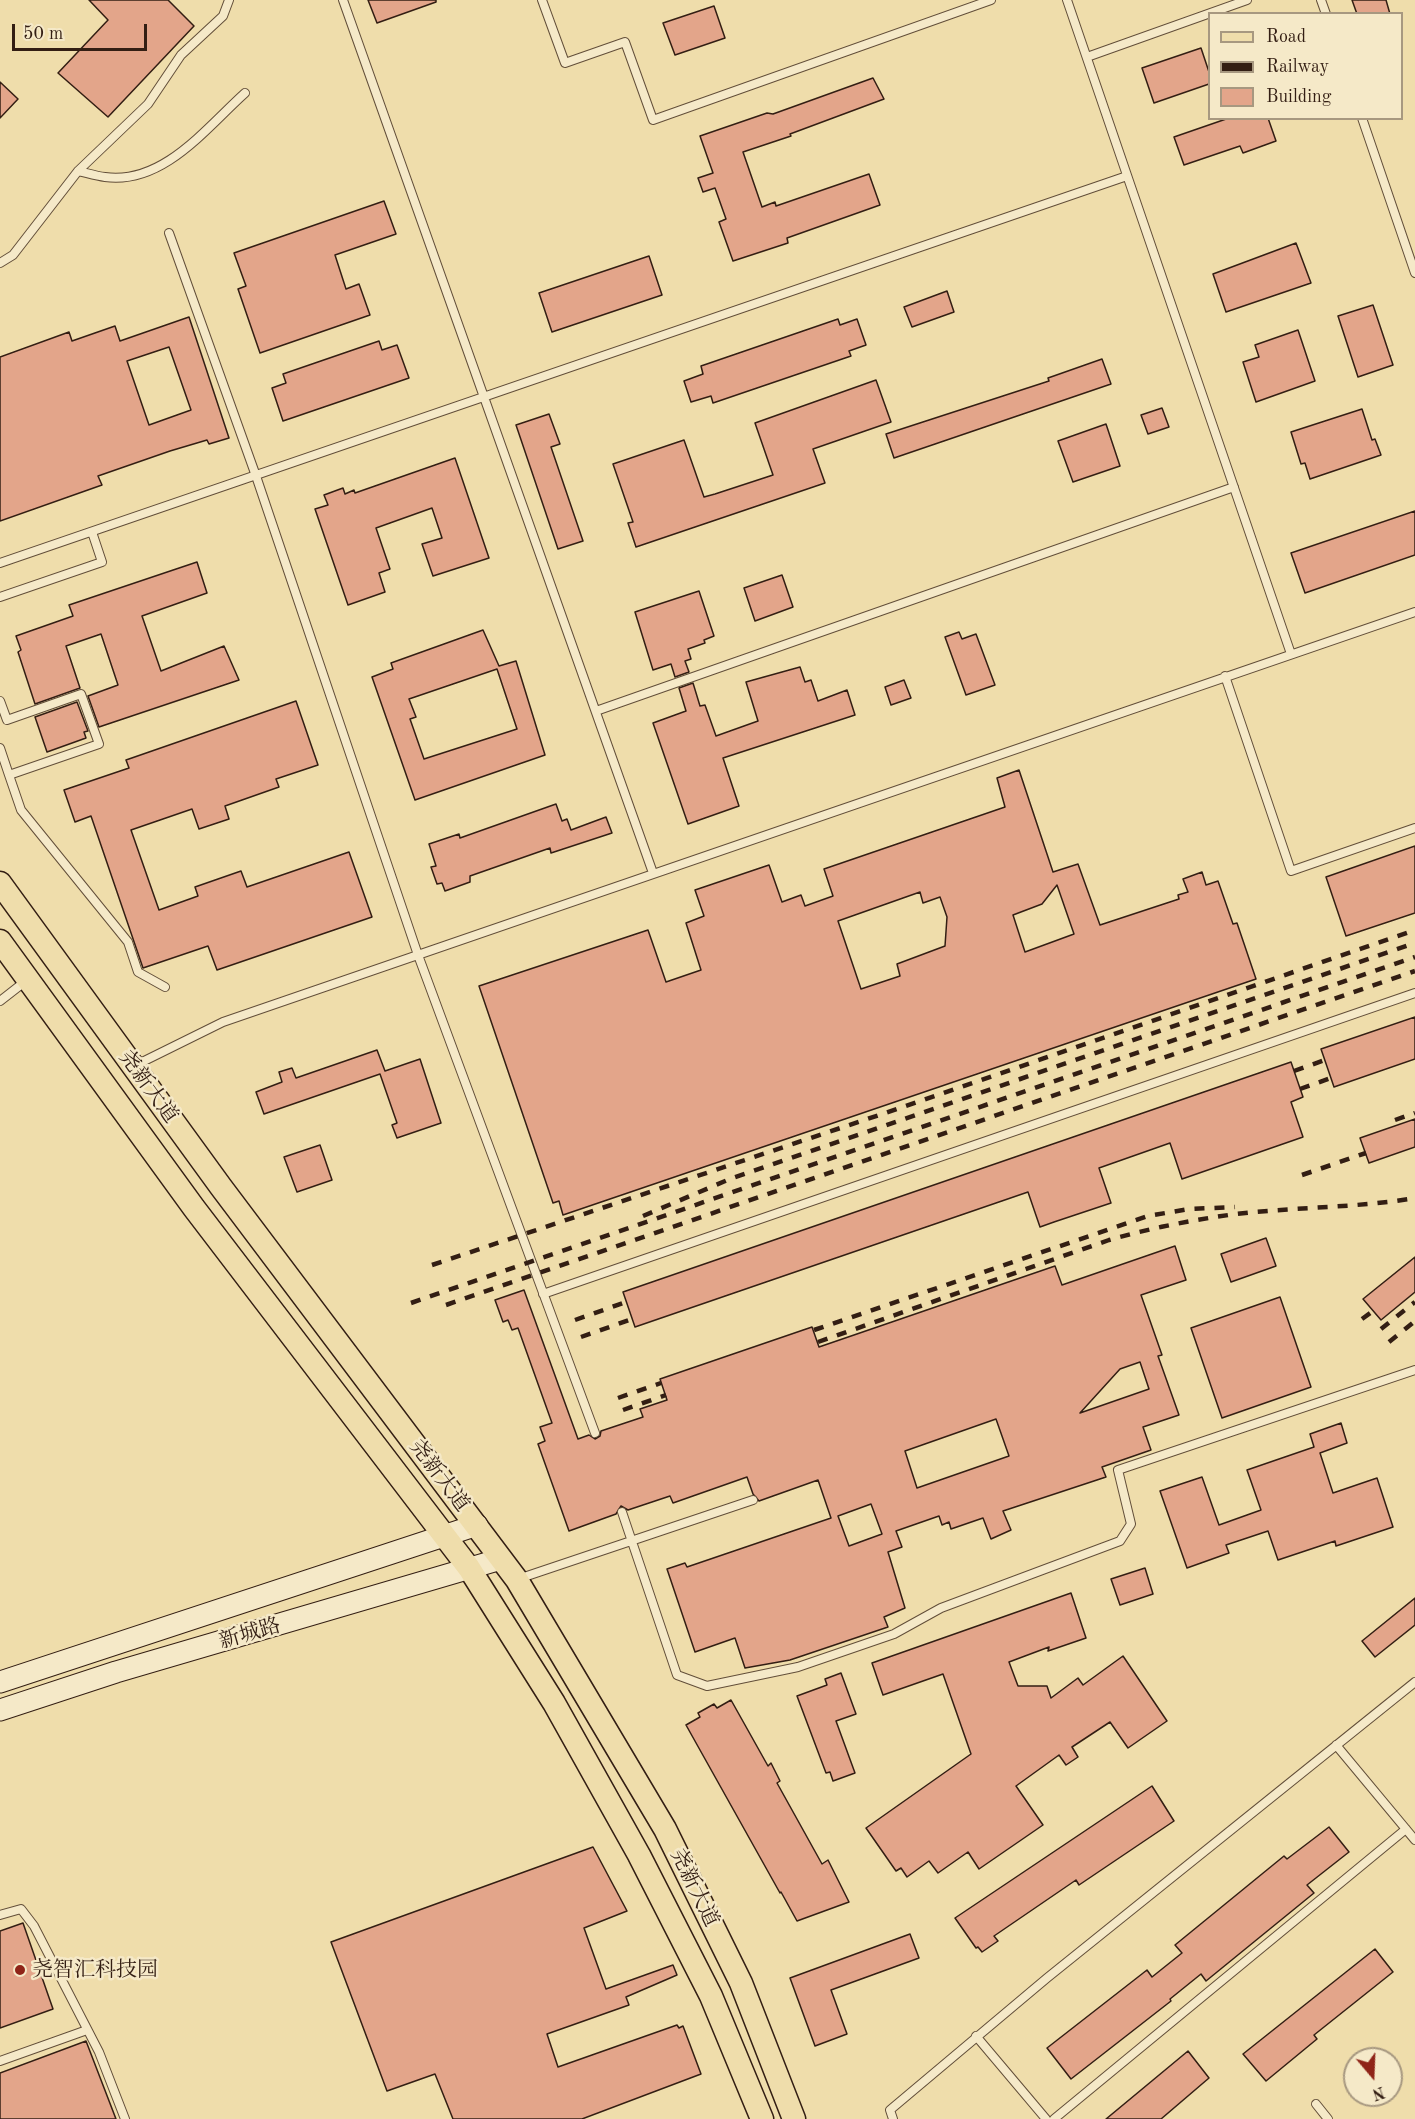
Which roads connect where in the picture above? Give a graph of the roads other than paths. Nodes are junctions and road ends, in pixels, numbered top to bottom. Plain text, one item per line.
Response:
1 (230, 0) edge
2 (343, 0) edge
3 (542, 0) edge
4 (991, 0) edge
5 (1067, 0) edge
6 (1247, 0) edge
7 (1213, 12) edge
8 (1208, 14) edge
9 (1087, 57) junction
10 (245, 93) dead end
11 (1363, 120) edge
12 (78, 171) junction
13 (1126, 176) junction
14 (169, 233) dead end
15 (0, 263) edge
16 (1415, 273) edge
17 (485, 398) junction
18 (256, 476) junction
19 (1234, 487) junction
20 (92, 532) junction
21 (0, 563) edge
22 (0, 597) edge
23 (1415, 612) edge
24 (1291, 654) junction
25 (1225, 676) junction
26 (0, 701) edge
27 (596, 711) junction
28 (3, 721) edge
29 (0, 748) edge
30 (9, 775) junction
31 (1415, 828) edge
32 (653, 873) junction
33 (0, 883) edge
34 (0, 941) edge
35 (418, 955) junction
36 (28, 979) junction
37 (165, 987) dead end
38 (1415, 993) edge
39 (0, 1001) edge
40 (133, 1067) junction
41 (543, 1294) junction
42 (1415, 1370) edge
43 (595, 1433) dead end
44 (753, 1500) dead end
45 (622, 1512) dead end
46 (477, 1525) junction
47 (446, 1536) junction
48 (632, 1541) junction
49 (501, 1558) junction
50 (469, 1568) junction
51 (517, 1580) junction
52 (0, 1682) edge
53 (1415, 1682) edge
54 (0, 1710) edge
55 (1336, 1745) junction
56 (1406, 1829) junction
57 (1415, 1840) edge
58 (0, 1916) edge
59 (87, 2030) junction
60 (976, 2036) junction
61 (0, 2061) edge
62 (1316, 2104) dead end
63 (125, 2119) edge
64 (762, 2119) edge
65 (794, 2119) edge
66 (893, 2119) edge
67 (1046, 2119) edge
68 (1054, 2119) edge
69 (1328, 2119) edge

1 - 12 lane
2 - 17 lane
3 - 4 lane
5 - 9 lane
6 - 7 lane
8 - 9 lane
9 - 13 lane
10 - 12 lane
11 - 16 lane
12 - 15 lane
13 - 17 lane
13 - 19 lane
14 - 18 lane
17 - 18 lane
17 - 27 lane
18 - 20 lane
18 - 35 lane
19 - 24 lane
19 - 27 lane
20 - 21 lane
20 - 22 lane
23 - 24 lane
24 - 25 lane
25 - 31 lane
25 - 32 lane
26 - 28 lane
27 - 32 lane
28 - 30 lane
29 - 30 lane
30 - 37 lane
32 - 35 lane
33 - 40 main road, 尧新大道
34 - 36 main road, 尧新大道
35 - 40 lane
35 - 41 lane
36 - 39 lane
36 - 47 main road, 尧新大道
38 - 41 lane
40 - 46 main road, 尧新大道
41 - 43 lane
42 - 48 lane
44 - 48 lane
45 - 48 lane
46 - 47 main road, 新城路
46 - 49 main road, 尧新大道
47 - 50 main road, 尧新大道
47 - 52 main road, 新城路
48 - 51 lane
49 - 50 main road, 新城路
49 - 51 main road, 尧新大道
50 - 54 main road, 新城路
50 - 64 main road, 尧新大道
51 - 65 main road, 尧新大道
53 - 55 lane
55 - 56 lane
55 - 60 lane
56 - 57 lane
56 - 68 lane
58 - 59 lane
59 - 61 lane
59 - 63 lane
60 - 66 lane
60 - 67 lane
62 - 69 lane

